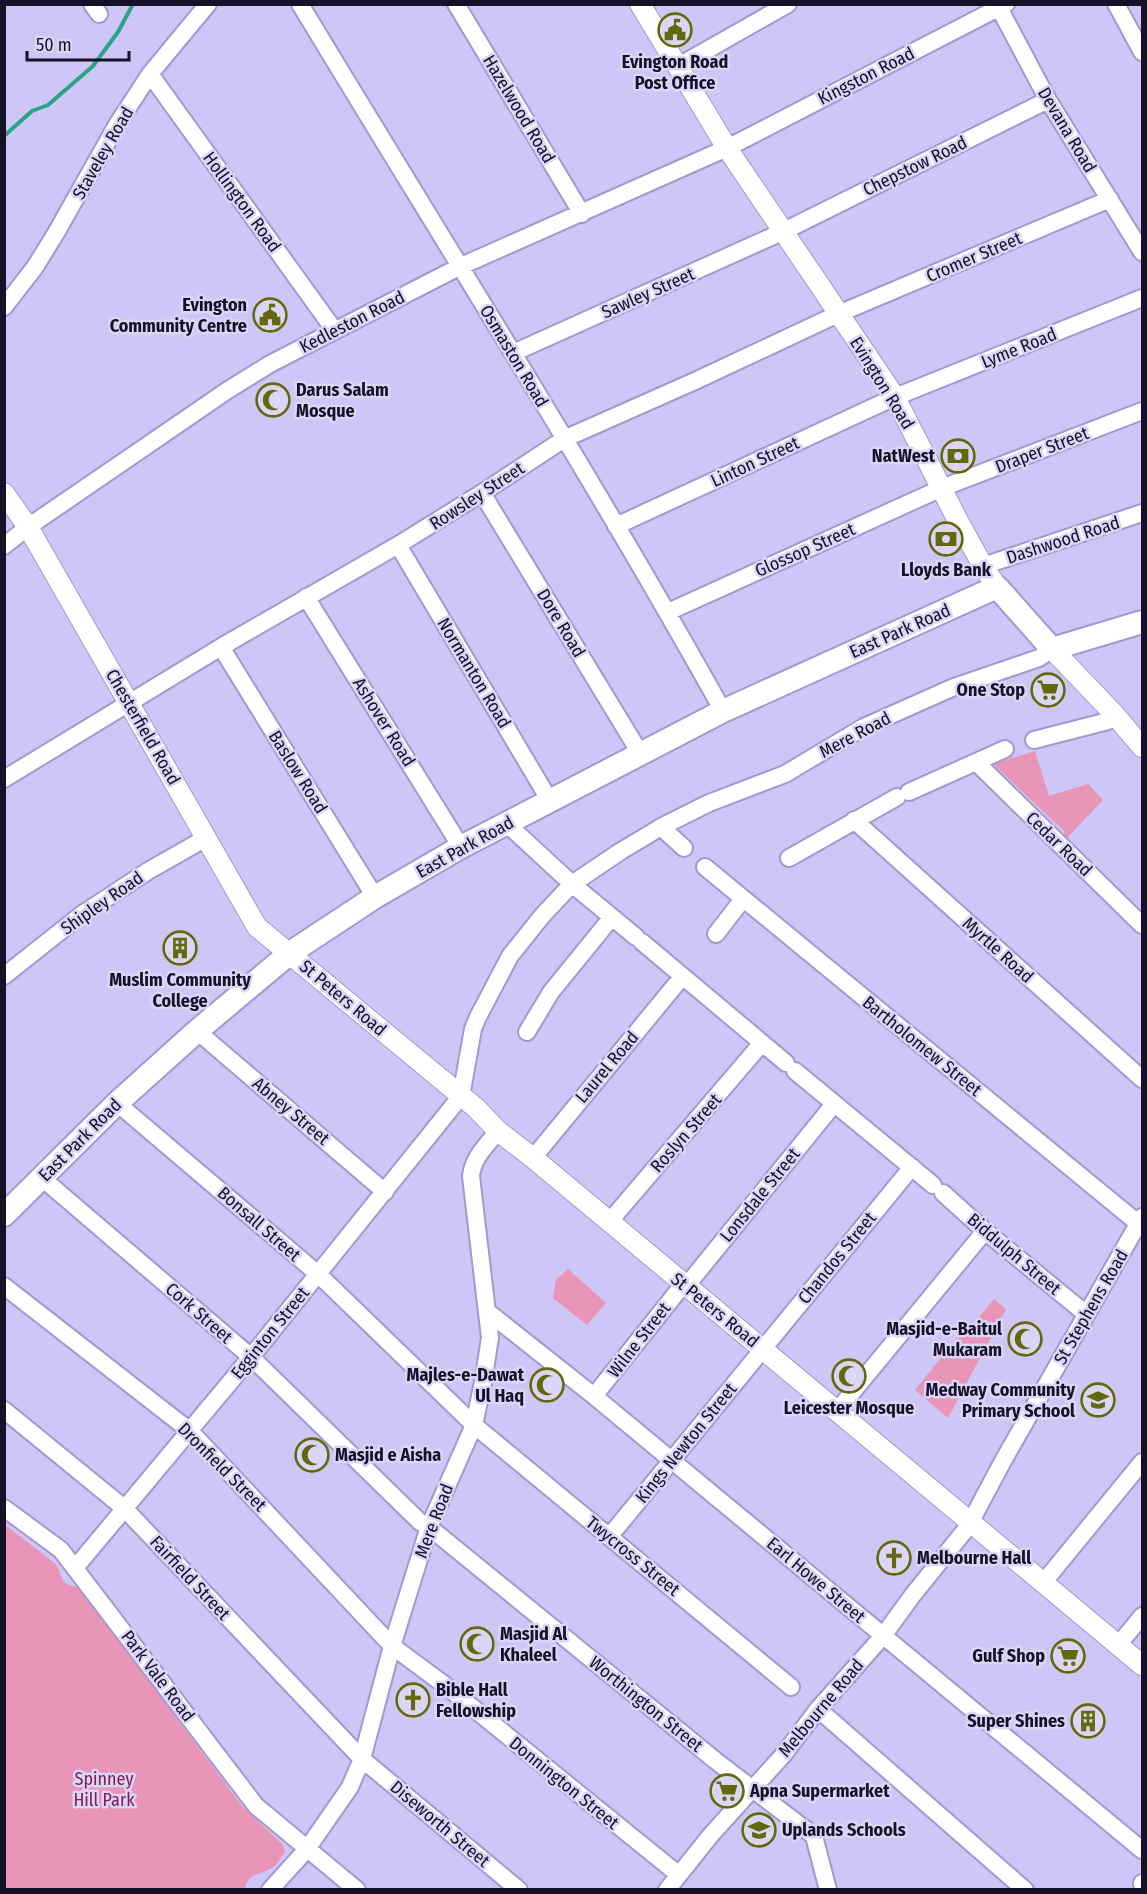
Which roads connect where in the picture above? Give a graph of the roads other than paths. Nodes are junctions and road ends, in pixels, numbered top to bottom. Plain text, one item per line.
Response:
1 (208, 4) edge
2 (300, 4) edge
3 (456, 4) edge
4 (640, 4) edge
5 (788, 4) edge
6 (1116, 4) edge
7 (1000, 6) edge
8 (1143, 52) edge
9 (677, 66) junction
10 (150, 74) junction
11 (1048, 100) junction
12 (727, 148) junction
13 (1110, 199) junction
14 (582, 214) junction
15 (782, 232) junction
16 (1143, 252) edge
17 (459, 267) junction
18 (1143, 298) edge
19 (4, 307) edge
20 (838, 314) junction
21 (335, 331) junction
22 (513, 353) junction
23 (895, 397) junction
24 (1143, 411) edge
25 (564, 439) junction
26 (942, 488) junction
27 (4, 493) edge
28 (482, 493) junction
29 (1143, 513) edge
30 (616, 526) junction
31 (28, 527) junction
32 (398, 545) junction
33 (4, 546) edge
34 (983, 566) junction
35 (997, 587) junction
36 (306, 597) junction
37 (668, 612) junction
38 (1143, 622) edge
39 (220, 647) junction
40 (1052, 649) junction
41 (129, 704) junction
42 (723, 711) junction
43 (1115, 715) junction
44 (1034, 740) dead end
45 (1143, 747) edge
46 (1005, 749) dead end
47 (640, 753) junction
48 (976, 762) junction
49 (4, 779) edge
50 (550, 801) junction
51 (854, 820) junction
52 (507, 824) junction
53 (661, 827) junction
54 (206, 838) junction
55 (461, 847) junction
56 (684, 848) dead end
57 (789, 858) dead end
58 (705, 867) dead end
59 (572, 884) junction
60 (375, 897) junction
61 (743, 899) junction
62 (612, 917) junction
63 (1143, 925) edge
64 (716, 934) dead end
65 (290, 953) junction
66 (4, 975) edge
67 (682, 977) junction
68 (197, 1031) junction
69 (528, 1032) dead end
70 (762, 1044) junction
71 (1143, 1079) edge
72 (461, 1096) junction
73 (117, 1103) junction
74 (834, 1104) junction
75 (498, 1131) junction
76 (533, 1158) junction
77 (912, 1167) junction
78 (42, 1179) junction
79 (385, 1192) junction
80 (4, 1215) edge
81 (1141, 1221) edge
82 (609, 1222) junction
83 (985, 1231) junction
84 (318, 1274) junction
85 (685, 1285) junction
86 (4, 1286) edge
87 (488, 1312) junction
88 (1086, 1314) junction
89 (763, 1349) junction
90 (251, 1357) junction
91 (594, 1396) junction
92 (4, 1410) edge
93 (837, 1411) junction
94 (474, 1425) junction
95 (190, 1431) junction
96 (672, 1461) junction
97 (1143, 1462) edge
98 (4, 1508) edge
99 (124, 1508) junction
100 (971, 1523) junction
101 (429, 1527) junction
102 (609, 1537) junction
103 (75, 1568) junction
104 (1043, 1583) junction
105 (1143, 1616) edge
106 (883, 1636) junction
107 (1119, 1644) junction
108 (393, 1646) junction
109 (1143, 1665) edge
110 (791, 1687) dead end
111 (818, 1709) junction
112 (362, 1760) junction
113 (751, 1788) junction
114 (307, 1849) junction
115 (1143, 1850) edge
116 (679, 1875) junction
117 (270, 1890) edge
118 (357, 1890) edge
119 (519, 1890) edge
120 (667, 1890) edge
121 (828, 1890) edge
122 (1025, 1890) edge

1 - 10 street, Staveley Road
2 - 17 street, Osmaston Road
3 - 14 street, Hazelwood Road
4 - 9 street, Evington Road
5 - 9 street
6 - 8 street
7 - 11 street, Devana Road
7 - 12 street, Kingston Road
9 - 12 street, Evington Road
10 - 19 street, Staveley Road
10 - 21 street, Hollington Road
11 - 13 street, Devana Road
11 - 15 street, Chepstow Road
12 - 14 street, Kedleston Road
12 - 15 street, Evington Road
13 - 16 street, Devana Road
13 - 20 street, Cromer Street
14 - 17 street, Kedleston Road
15 - 20 street, Evington Road
15 - 22 street, Sawley Street
17 - 21 street, Kedleston Road
17 - 22 street, Osmaston Road
18 - 23 street, Lyme Road
20 - 23 street, Evington Road
20 - 25 street, Rowsley Street
21 - 31 street, Kedleston Road
22 - 25 street, Osmaston Road
23 - 26 street, Evington Road
23 - 30 street, Linton Street
24 - 26 street, Draper Street
25 - 28 street, Rowsley Street
25 - 30 street, Osmaston Road
26 - 34 street, Evington Road
26 - 37 street, Glossop Street
27 - 31 street, Chesterfield Road
28 - 32 street, Rowsley Street
28 - 47 street, Dore Road
29 - 34 street, Dashwood Road
30 - 37 street, Osmaston Road
31 - 33 street, Kedleston Road
31 - 41 street, Chesterfield Road
32 - 36 street, Rowsley Street
32 - 50 street, Normanton Road
34 - 35 street, Evington Road
35 - 40 main road, Evington Road
35 - 42 main road, East Park Road
36 - 39 street, Rowsley Street
36 - 55 street, Ashover Road
37 - 42 street, Osmaston Road
38 - 40 main road
39 - 41 street, Rowsley Street
39 - 60 street, Baslow Road
40 - 43 street, Evington Road
40 - 53 street, Mere Road
41 - 49 street, Rowsley Street
41 - 54 street, Chesterfield Road
42 - 47 main road, East Park Road
43 - 44 street
43 - 45 street, Evington Road
46 - 48 street
47 - 50 main road, East Park Road
48 - 51 street
48 - 63 street, Cedar Road
50 - 52 main road, East Park Road
51 - 57 street
51 - 71 street, Myrtle Road
52 - 55 main road, East Park Road
52 - 59 street
53 - 56 street
53 - 59 street, Mere Road
54 - 65 street, Chesterfield Road
54 - 66 street, Shipley Road
55 - 60 main road, East Park Road
58 - 61 street, Bartholomew Street
59 - 62 street
59 - 72 street, Mere Road
60 - 65 main road, East Park Road
61 - 64 street
61 - 81 street, Bartholomew Street
62 - 67 street
62 - 69 street
65 - 68 main road, East Park Road
65 - 72 street, St Peters Road
67 - 70 street
67 - 76 street, Laurel Road
68 - 73 main road, East Park Road
68 - 79 street, Abney Street
70 - 74 street
70 - 82 street, Roslyn Street
72 - 75 street, St Peters Road
72 - 79 street, Egginton Street
73 - 78 main road, East Park Road
73 - 84 street, Bonsall Street
74 - 77 street
74 - 85 street, Lonsdale Street
75 - 76 street, St Peters Road
75 - 87 street, Mere Road
76 - 82 street, St Peters Road
77 - 83 street, Biddulph Street
77 - 89 street, Chandos Street
78 - 80 main road, East Park Road
78 - 90 street, Cork Street
79 - 84 street, Egginton Street
81 - 88 street, St Stephens Road
82 - 85 street, St Peters Road
83 - 88 street, Biddulph Street
83 - 93 street
84 - 90 street, Egginton Street
84 - 94 street, Bonsall Street
85 - 89 street, St Peters Road
85 - 91 street, Wilne Street
86 - 95 street, Dronfield Street
87 - 91 street, Earl Howe Street
87 - 94 street, Mere Road
88 - 100 street, St Stephens Road
89 - 93 street, St Peters Road
89 - 96 street, Kings Newton Street
90 - 95 street, Egginton Street
90 - 101 street, Cork Street
91 - 96 street, Earl Howe Street
92 - 99 street, Fairfield Street
93 - 100 street, St Peters Road
94 - 101 street, Mere Road
94 - 102 street, Twycross Street
95 - 99 street, Egginton Street
95 - 108 street, Dronfield Street
96 - 102 street, Kings Newton Street
96 - 106 street, Earl Howe Street
97 - 104 street
98 - 103 street, Park Vale Road
99 - 103 street, Egginton Street
99 - 112 street, Fairfield Street
100 - 104 street, St Peters Road
100 - 106 street, Melbourne Road
101 - 108 street, Mere Road
101 - 113 street, Worthington Street
102 - 110 street, Twycross Street
103 - 114 street, Park Vale Road
104 - 107 street, St Peters Road
105 - 107 street
106 - 111 street, Melbourne Road
106 - 115 street, Earl Howe Street
107 - 109 street, St Peters Road
108 - 112 street, Mere Road
108 - 116 street, Donnington Street
111 - 113 street, Melbourne Road
111 - 122 street
112 - 114 street, Mere Road
112 - 119 street, Diseworth Street
113 - 116 street, Melbourne Road
113 - 121 street, Worthington Street
114 - 117 street, Mere Road
114 - 118 street, Park Vale Road
116 - 120 street, Melbourne Road

